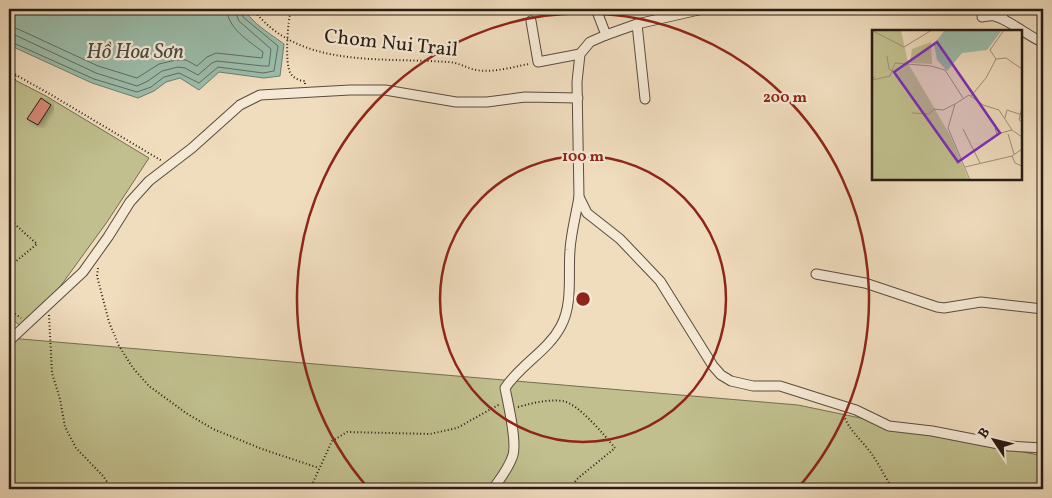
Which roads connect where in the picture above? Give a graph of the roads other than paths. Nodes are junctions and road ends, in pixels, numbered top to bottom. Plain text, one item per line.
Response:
1 (596, 9) edge
2 (703, 9) edge
3 (1003, 9) edge
4 (982, 18) dead end
5 (1003, 19) junction
6 (531, 21) dead end
7 (637, 24) junction
8 (1020, 30) edge
9 (1022, 32) edge
10 (606, 35) junction
11 (1043, 40) edge
12 (580, 54) junction
13 (578, 98) junction
14 (645, 99) dead end
15 (579, 197) junction
16 (816, 274) dead end
17 (1043, 309) edge
18 (9, 341) edge
19 (1043, 448) edge
20 (492, 489) edge

1 - 10 street
2 - 7 street
3 - 5 street
4 - 5 street
5 - 8 street
6 - 12 street
7 - 10 street
7 - 14 street
9 - 11 street
10 - 12 street
12 - 13 street
13 - 15 street
13 - 18 street
15 - 19 street
15 - 20 street
16 - 17 street

